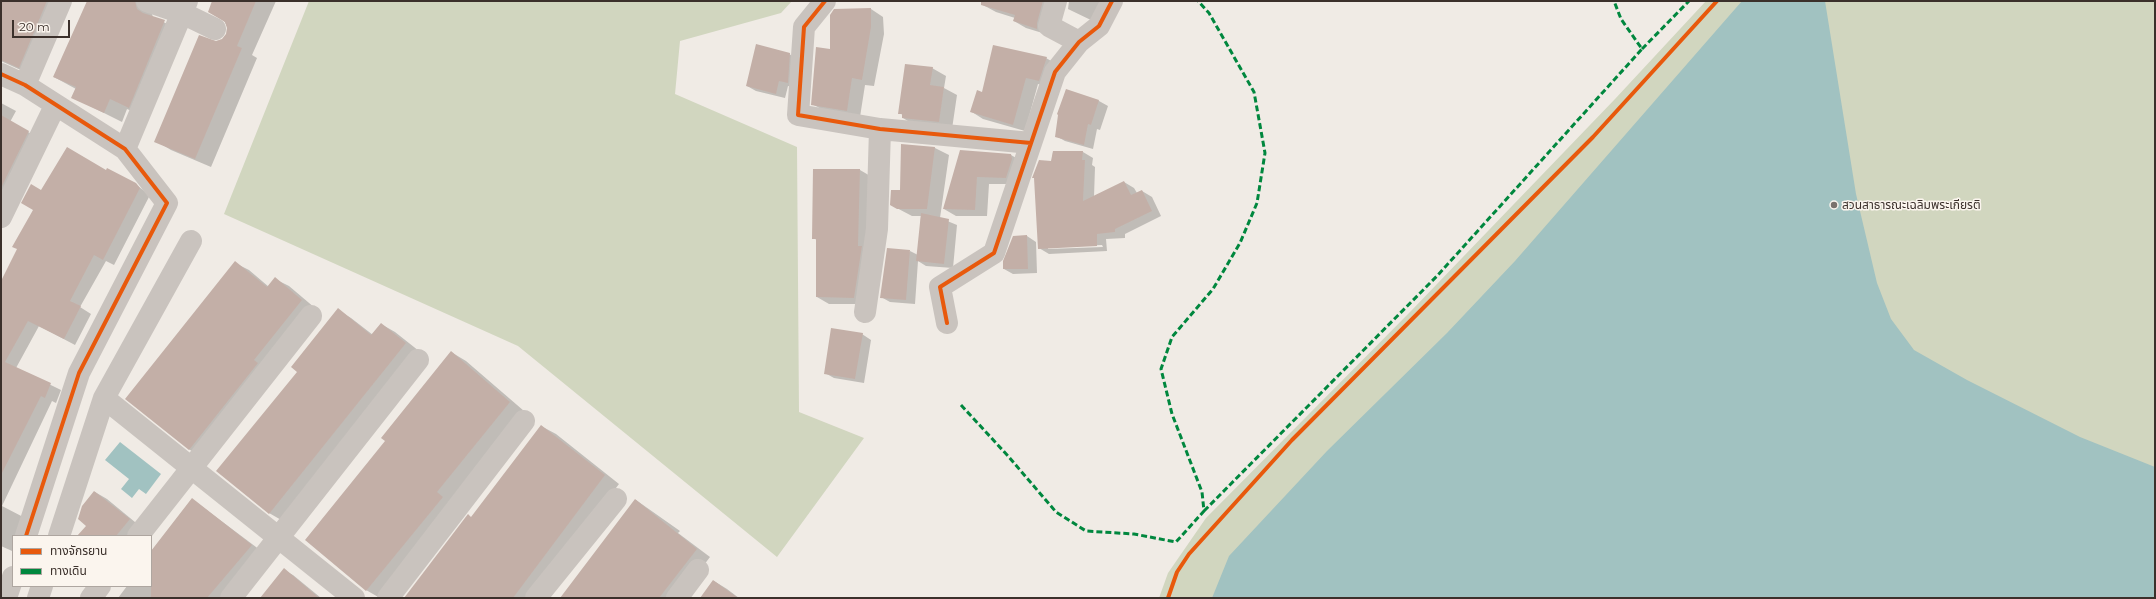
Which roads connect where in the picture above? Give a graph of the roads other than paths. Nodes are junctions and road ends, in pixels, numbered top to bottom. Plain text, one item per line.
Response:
1 (61, 1) edge
2 (147, 1) edge
3 (825, 1) edge
4 (1056, 1) edge
5 (1112, 1) edge
6 (184, 7) edge
7 (215, 29) dead end
8 (1079, 42) junction
9 (1, 74) edge
10 (25, 85) junction
11 (55, 106) junction
12 (880, 129) junction
13 (1031, 143) junction
14 (125, 150) junction
15 (1, 217) edge
16 (191, 241) dead end
17 (865, 312) dead end
18 (311, 316) dead end
19 (947, 323) dead end
20 (418, 360) dead end
21 (104, 398) junction
22 (524, 420) dead end
23 (190, 467) junction
24 (616, 499) dead end
25 (26, 535) edge
26 (59, 535) edge
27 (139, 535) edge
28 (280, 539) junction
29 (698, 570) dead end
30 (12, 580) edge
31 (42, 587) edge
32 (99, 587) edge
33 (6, 598) edge
34 (38, 598) edge
35 (91, 598) edge
36 (231, 598) edge
37 (354, 598) edge
38 (388, 598) edge
39 (536, 598) edge
40 (677, 598) edge

1 - 10 street
2 - 6 street
3 - 12 street
4 - 8 street
5 - 8 street
6 - 7 street
6 - 14 street
8 - 13 street
9 - 10 street
10 - 11 street
11 - 14 street
11 - 15 street
12 - 13 street
12 - 17 street
13 - 19 street
14 - 25 street
16 - 21 street
18 - 23 street
20 - 28 street
21 - 23 street
21 - 26 street
22 - 38 street
23 - 27 street
23 - 28 street
24 - 39 street
28 - 36 street
28 - 37 street
29 - 40 street
30 - 33 street
31 - 34 street
32 - 35 street

